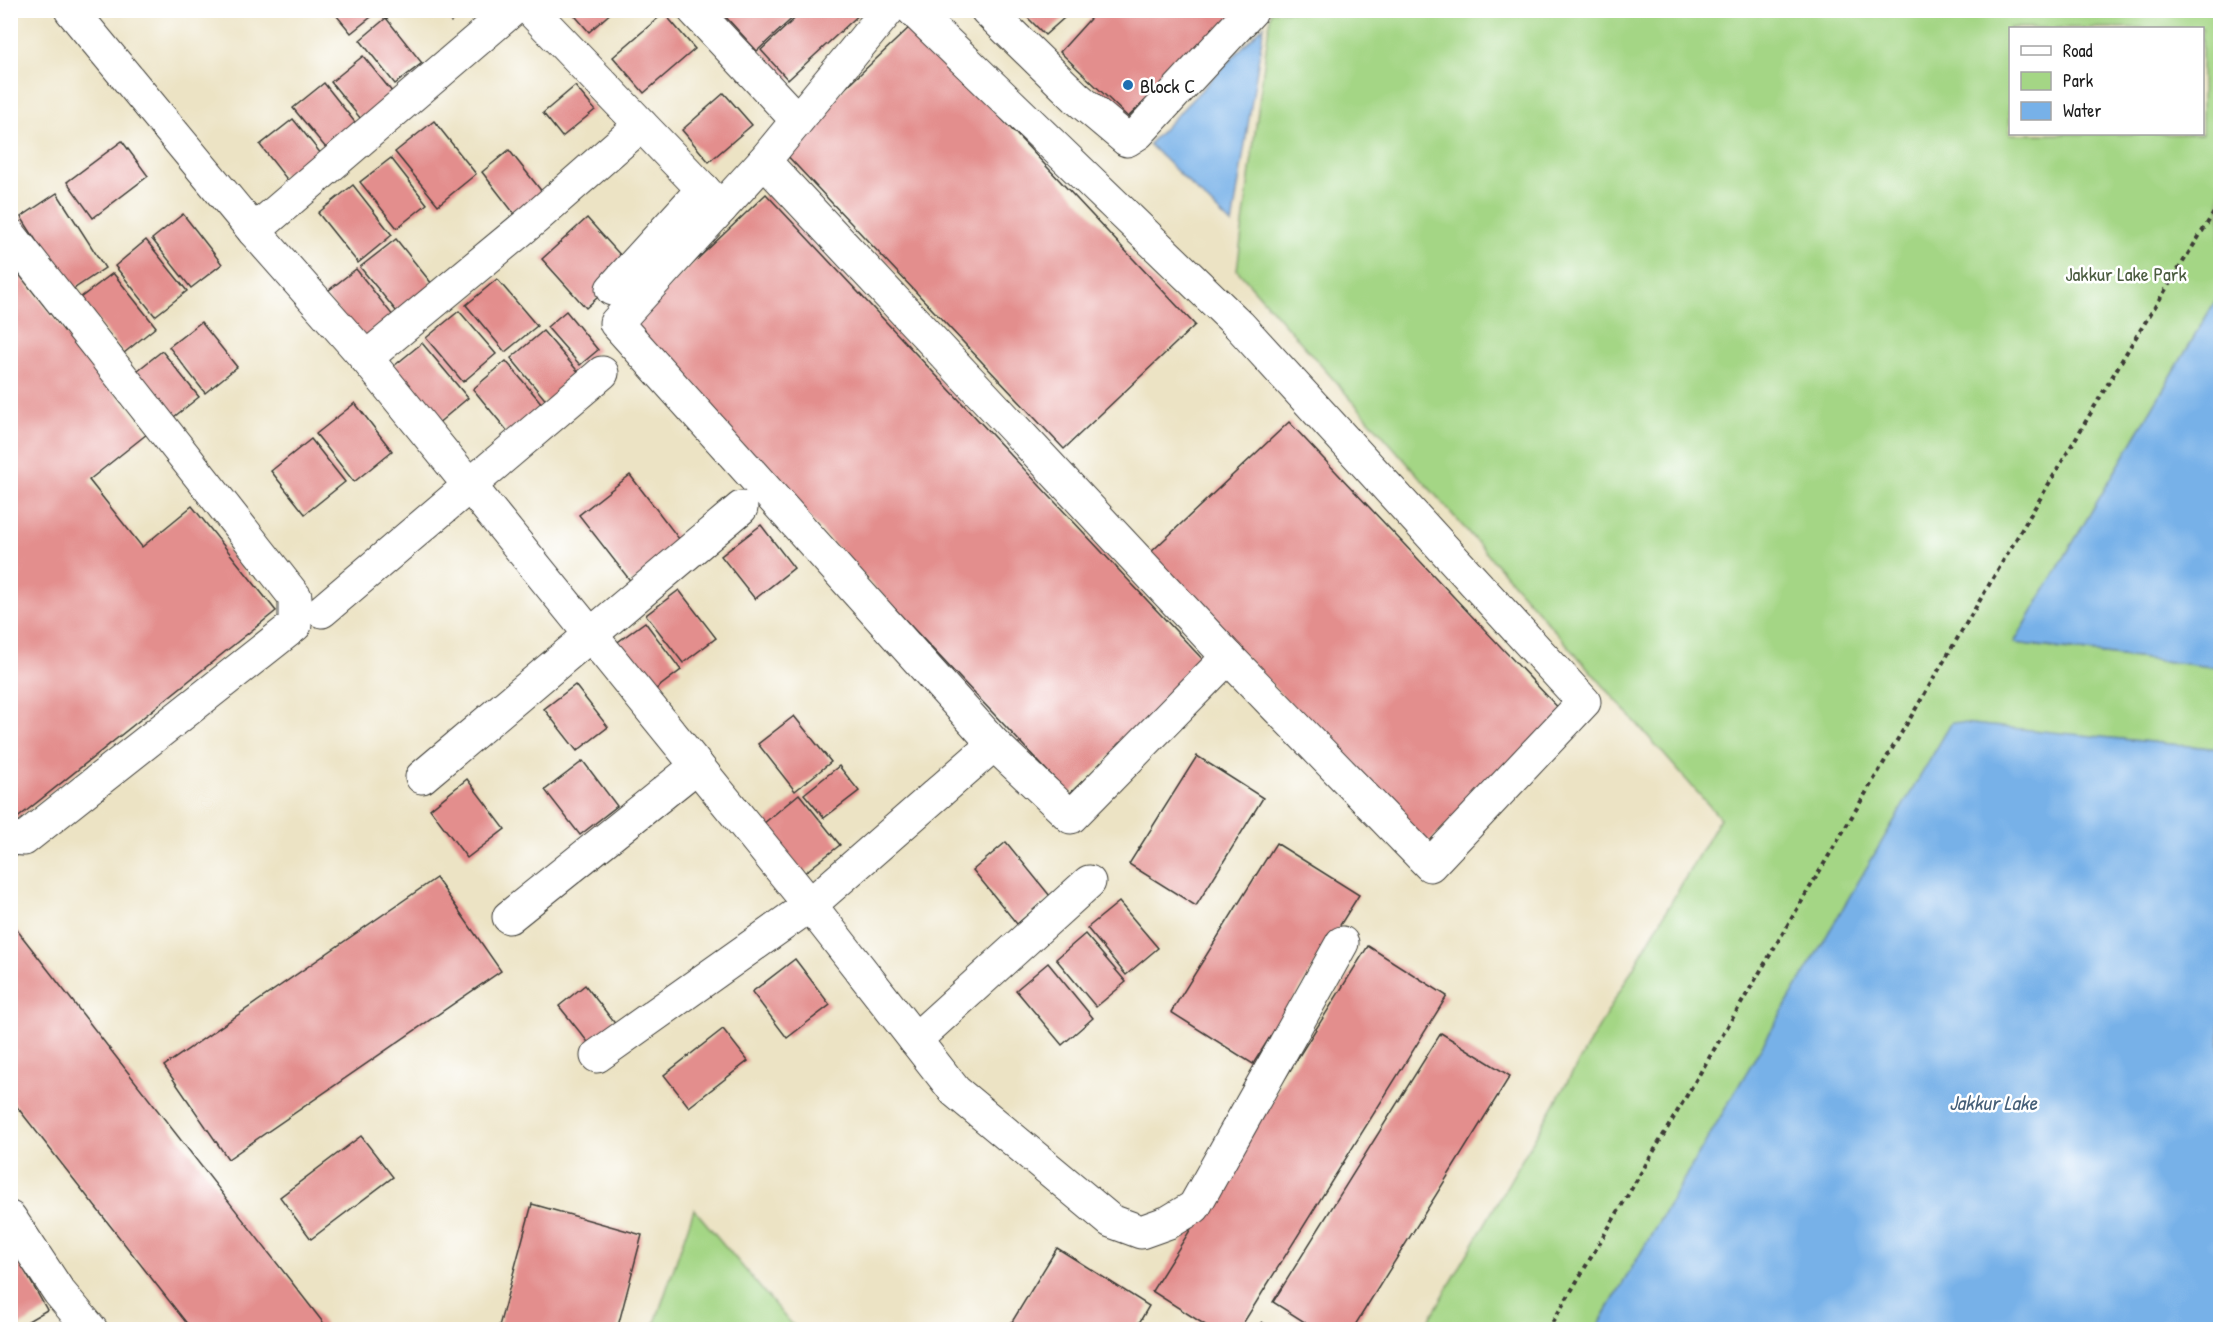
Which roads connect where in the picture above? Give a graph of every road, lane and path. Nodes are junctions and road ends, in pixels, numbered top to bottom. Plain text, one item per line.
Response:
1 (71, 10) edge
2 (513, 10) edge
3 (531, 10) edge
4 (694, 10) edge
5 (888, 10) edge
6 (913, 10) edge
7 (987, 10) edge
8 (1252, 10) edge
9 (789, 111) junction
10 (641, 125) junction
11 (764, 161) junction
12 (712, 199) junction
13 (2220, 203) edge
14 (254, 231) junction
15 (10, 236) edge
16 (612, 289) dead end
17 (366, 358) junction
18 (602, 373) dead end
19 (469, 485) junction
20 (741, 508) dead end
21 (322, 611) dead end
22 (590, 635) junction
23 (1228, 657) junction
24 (990, 748) junction
25 (697, 766) junction
26 (422, 777) dead end
27 (10, 838) edge
28 (1089, 882) dead end
29 (810, 905) junction
30 (509, 917) dead end
31 (1342, 943) dead end
32 (915, 1040) junction
33 (597, 1056) dead end
34 (10, 1218) edge
35 (91, 1329) edge
36 (1548, 1329) edge

1 - 14 street
2 - 14 street
3 - 10 street
4 - 9 street
5 - 9 street
6 - 23 street
7 - 8 street
9 - 11 street
10 - 12 street
10 - 17 street
11 - 12 street
11 - 23 street
12 - 16 street
12 - 24 street
13 - 36 path
14 - 17 street
15 - 27 street
17 - 19 street
18 - 19 street
19 - 21 street
19 - 22 street
20 - 22 street
22 - 25 street
22 - 26 street
23 - 24 street
24 - 29 street
25 - 29 street
25 - 30 street
28 - 32 street
29 - 32 street
29 - 33 street
31 - 32 street
34 - 35 street

